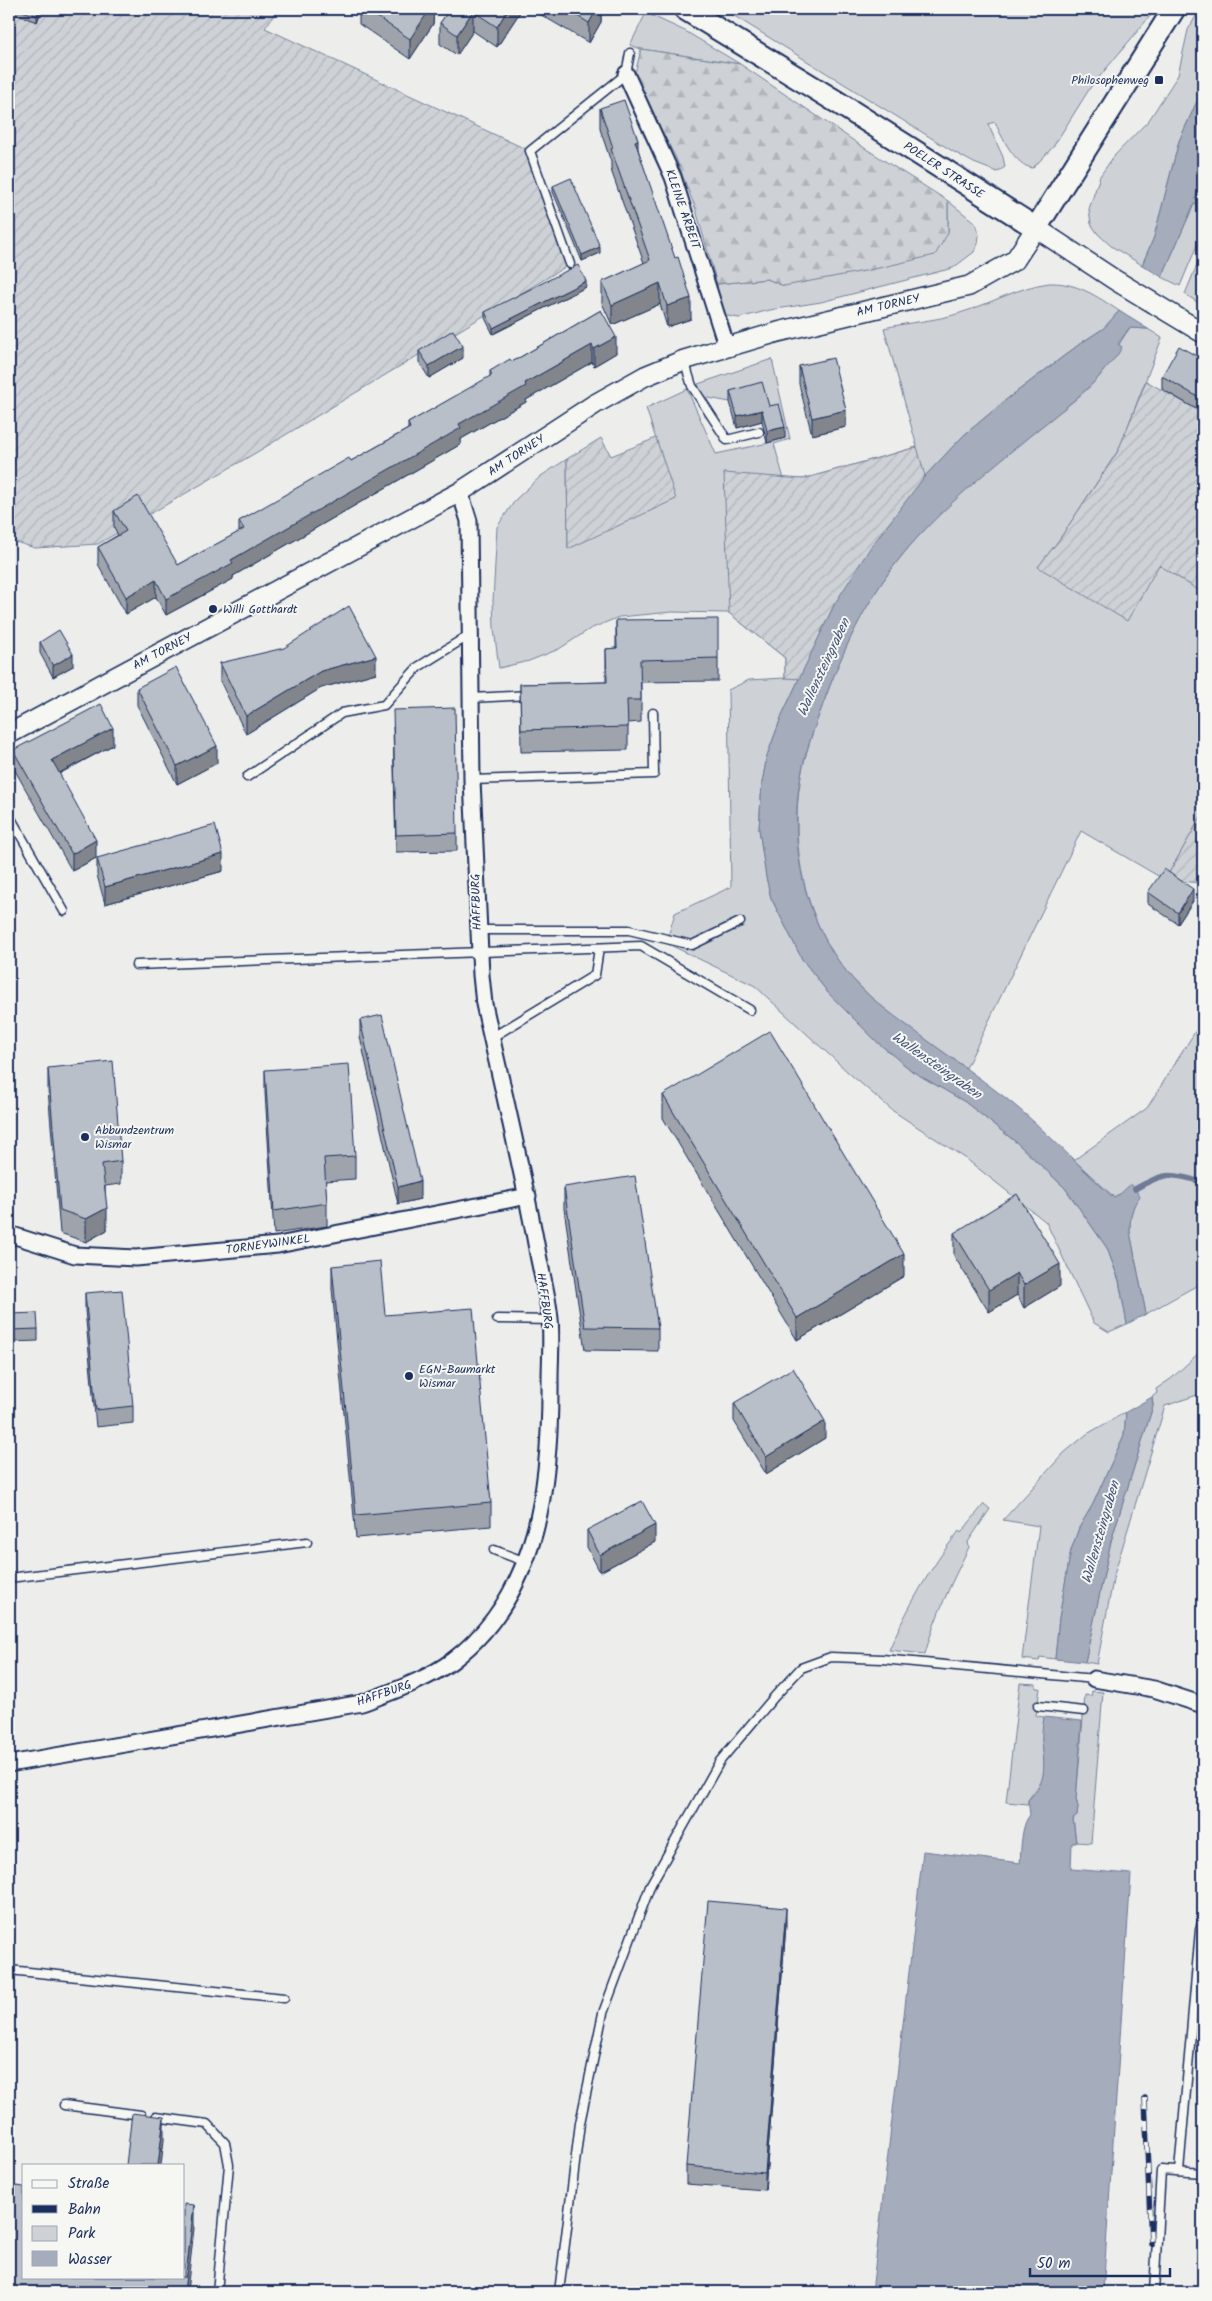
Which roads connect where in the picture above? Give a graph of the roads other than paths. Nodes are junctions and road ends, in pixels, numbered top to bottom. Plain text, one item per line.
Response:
1 (685, 9) edge
2 (1174, 9) edge
3 (630, 53) dead end
4 (626, 74) junction
5 (1036, 228) junction
6 (570, 264) dead end
7 (1203, 333) edge
8 (728, 348) junction
9 (684, 360) junction
10 (759, 432) dead end
11 (460, 492) junction
12 (471, 634) junction
13 (535, 695) edge
14 (471, 698) junction
15 (654, 713) dead end
16 (9, 734) edge
17 (248, 777) dead end
18 (472, 780) junction
19 (9, 815) edge
20 (64, 911) dead end
21 (740, 922) dead end
22 (477, 930) junction
23 (599, 948) junction
24 (478, 952) junction
25 (136, 966) dead end
26 (750, 1010) dead end
27 (491, 1038) junction
28 (528, 1196) junction
29 (9, 1234) edge
30 (497, 1319) dead end
31 (550, 1320) junction
32 (307, 1542) dead end
33 (494, 1550) dead end
34 (526, 1562) junction
35 (9, 1578) edge
36 (1094, 1679) joint
37 (1203, 1705) edge
38 (1038, 1706) dead end
39 (1084, 1711) dead end
40 (9, 1764) edge
41 (1203, 1920) edge
42 (9, 1970) edge
43 (284, 1998) dead end
44 (64, 2105) dead end
45 (1179, 2171) junction
46 (1203, 2173) edge
47 (217, 2292) edge
48 (558, 2292) edge
49 (1154, 2292) edge

1 - 5 main road, POELER STRASSE
2 - 5 main road
3 - 4 lane
4 - 6 lane
4 - 8 street, KLEINE ARBEIT
5 - 7 street, POELER STRASSE
5 - 8 street, AM TORNEY
8 - 9 street, AM TORNEY
9 - 10 lane
9 - 11 street, AM TORNEY
11 - 12 street, HAFFBURG
11 - 16 street, AM TORNEY
12 - 14 street, HAFFBURG
12 - 17 lane
13 - 14 lane
14 - 18 street, HAFFBURG
15 - 18 lane
18 - 22 street, HAFFBURG
19 - 20 lane
21 - 22 lane
22 - 24 street, HAFFBURG
23 - 24 lane
23 - 26 lane
23 - 27 lane
24 - 25 lane
24 - 27 street, HAFFBURG
27 - 28 street, HAFFBURG
28 - 29 street, TORNEYWINKEL
28 - 31 street, HAFFBURG
30 - 31 lane
31 - 34 street, HAFFBURG
32 - 35 lane
33 - 34 lane
34 - 40 street, HAFFBURG
36 - 37 street
36 - 48 lane
38 - 39 lane
41 - 45 lane
42 - 43 lane
44 - 47 lane
45 - 46 lane
45 - 49 lane

